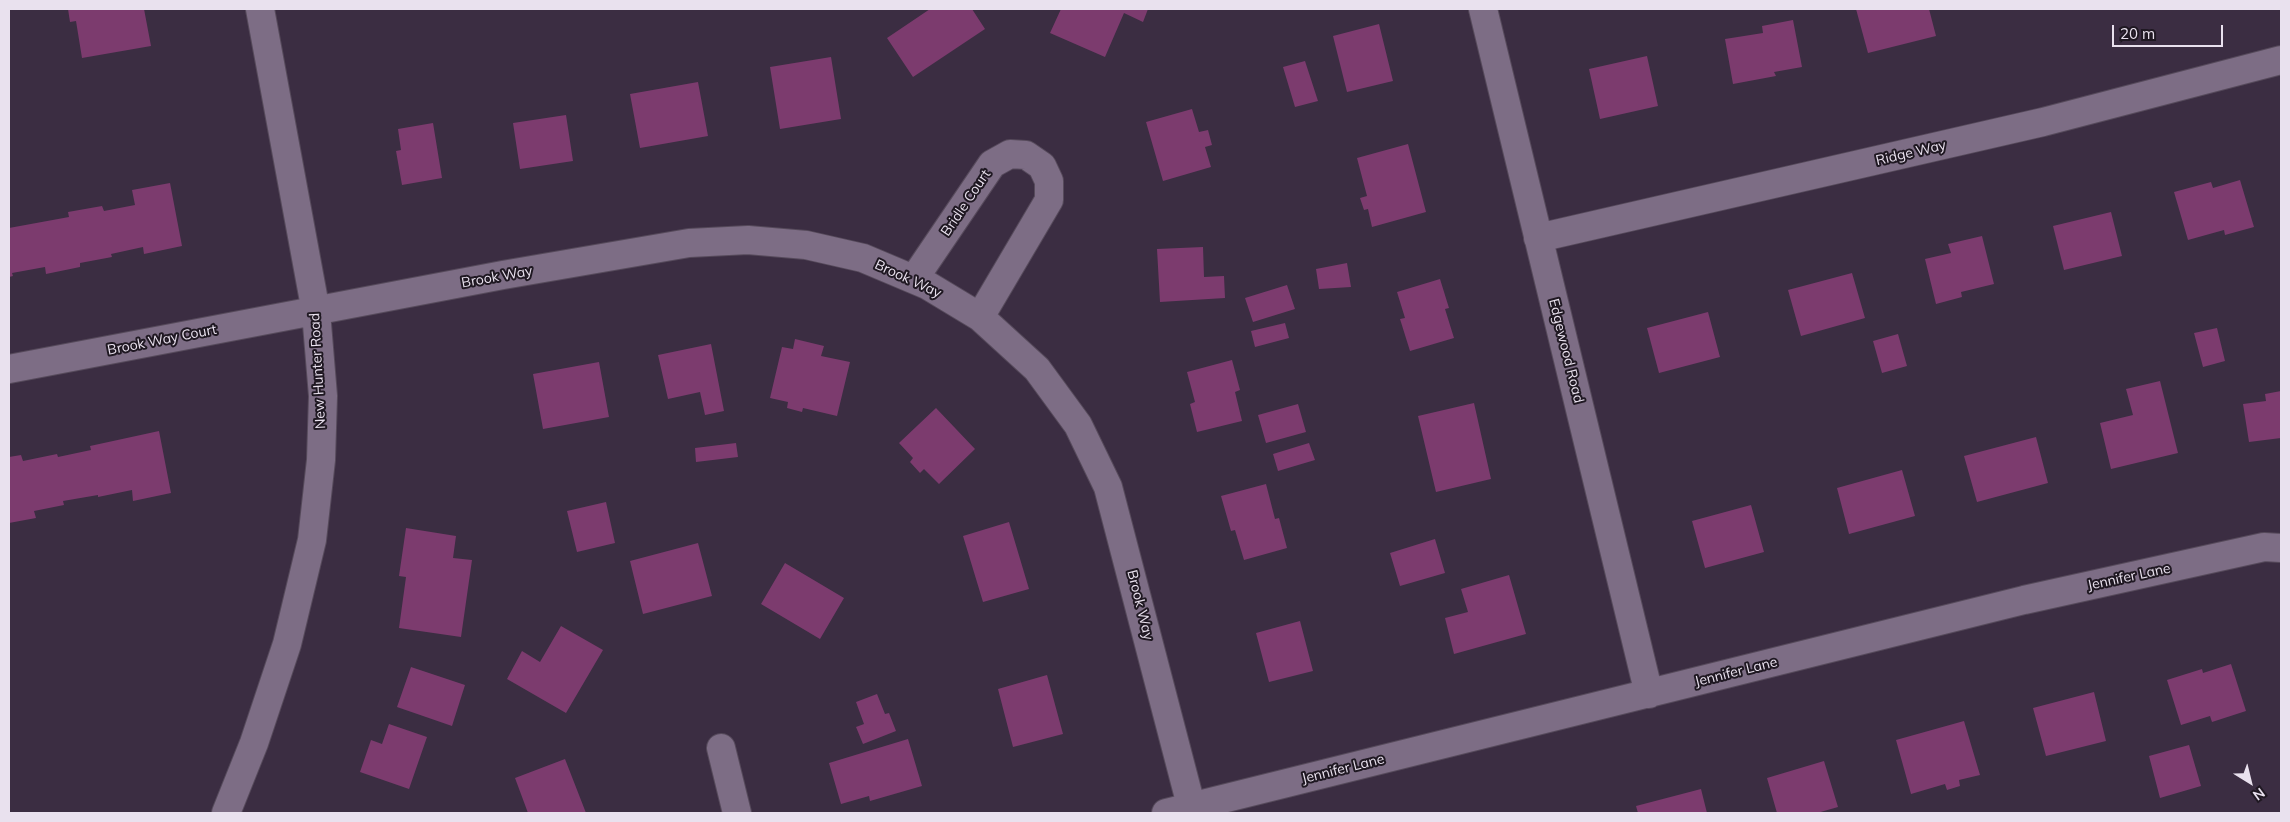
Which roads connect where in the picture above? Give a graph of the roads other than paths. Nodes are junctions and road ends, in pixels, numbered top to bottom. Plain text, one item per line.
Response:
1 (260, 9) edge
2 (1483, 9) edge
3 (2281, 60) edge
4 (1538, 238) junction
5 (914, 279) junction
6 (316, 312) junction
7 (980, 317) junction
8 (9, 369) edge
9 (2281, 548) edge
10 (1649, 694) junction
11 (722, 748) dead end
12 (1193, 810) edge
13 (226, 813) edge
14 (736, 813) edge
15 (1166, 813) edge

1 - 6 street, New Hunter Road
2 - 4 street, Edgewood Road
3 - 4 street, Ridge Way
4 - 10 street, Edgewood Road
5 - 6 street, Brook Way
5 - 7 street, Brook Way
5 - 7 street, Bridle Court
6 - 8 street, Brook Way Court
6 - 13 street, New Hunter Road
7 - 12 street, Brook Way
9 - 10 street, Jennifer Lane
10 - 12 street, Jennifer Lane
11 - 14 street
12 - 15 street, Jennifer Lane

